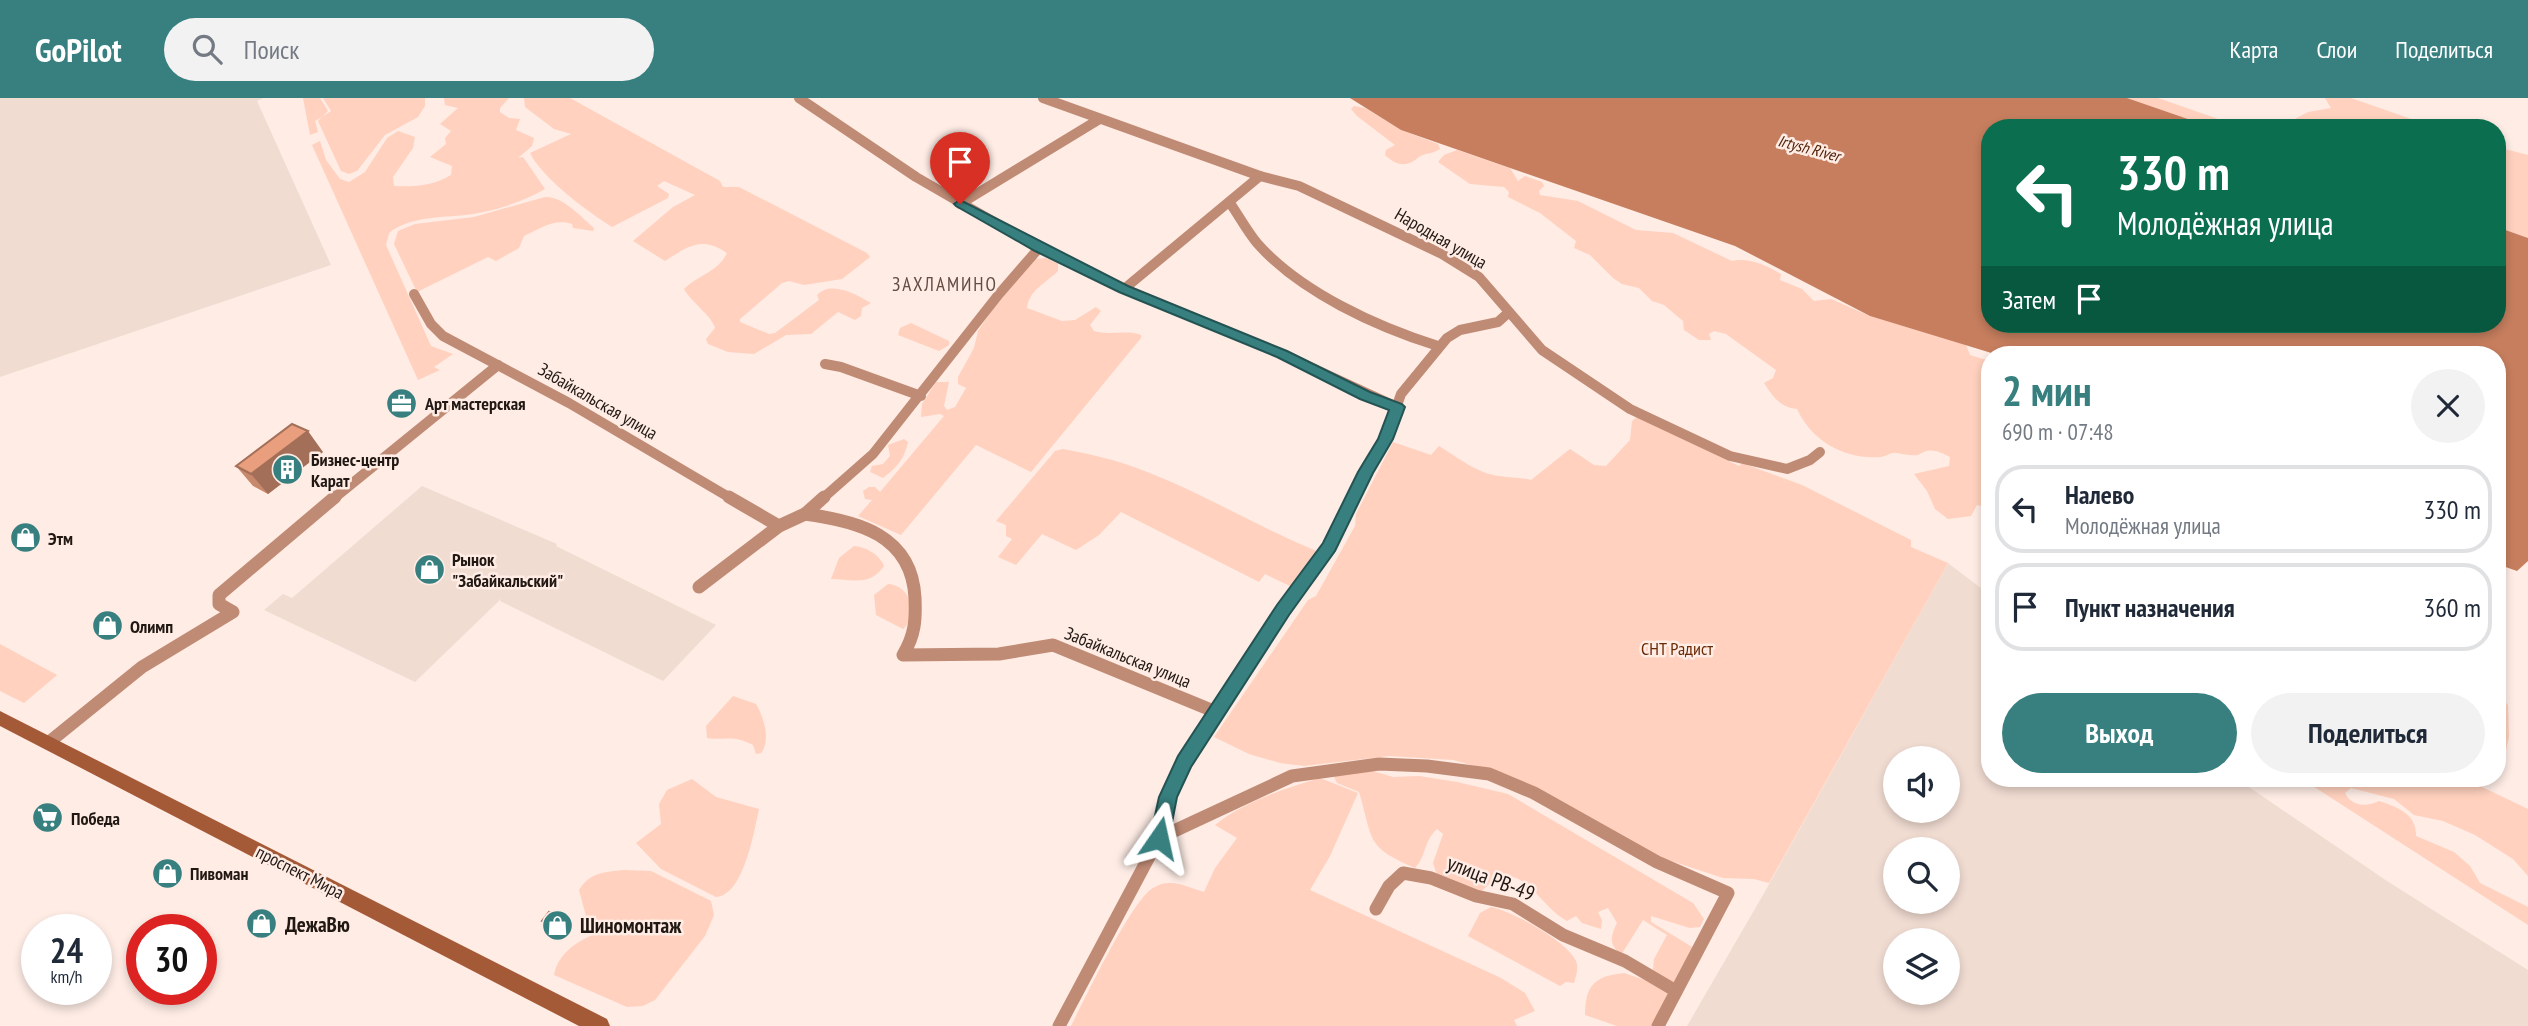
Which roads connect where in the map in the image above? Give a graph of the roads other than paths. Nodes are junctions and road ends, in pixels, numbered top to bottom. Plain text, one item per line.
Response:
1 (799, 98) edge
2 (1043, 98) edge
3 (1098, 120) junction
4 (1260, 176) junction
5 (1230, 203) junction
6 (960, 204) junction
7 (1039, 248) junction
8 (1124, 289) junction
9 (414, 294) dead end
10 (1508, 313) junction
11 (1437, 346) junction
12 (825, 364) dead end
13 (498, 365) junction
14 (921, 396) junction
15 (1397, 407) junction
16 (1821, 452) dead end
17 (805, 514) junction
18 (779, 526) junction
19 (699, 587) dead end
20 (1216, 712) junction
21 (0, 718) edge
22 (48, 743) junction
23 (1159, 838) junction
24 (1376, 909) dead end
25 (1676, 991) junction
26 (600, 1026) edge
27 (1059, 1026) edge
28 (1658, 1026) edge

1 - 6 street
2 - 3 street, Народная улица
3 - 4 street, Народная улица
3 - 6 street
4 - 5 street
4 - 10 street, Народная улица
5 - 8 street
5 - 11 street
6 - 7 street
7 - 8 street
7 - 14 street
8 - 15 street
9 - 13 street, Забайкальская улица
10 - 11 street
10 - 16 street, Народная улица
11 - 15 street
12 - 14 street
13 - 18 street, Забайкальская улица
13 - 22 street
14 - 17 street
15 - 20 street
17 - 18 street
17 - 20 street, Забайкальская улица
18 - 19 street
20 - 23 street
21 - 22 main road, проспект Мира
22 - 26 main road, проспект Мира
23 - 25 street
23 - 27 street
24 - 25 street, улица РВ-49
25 - 28 street

